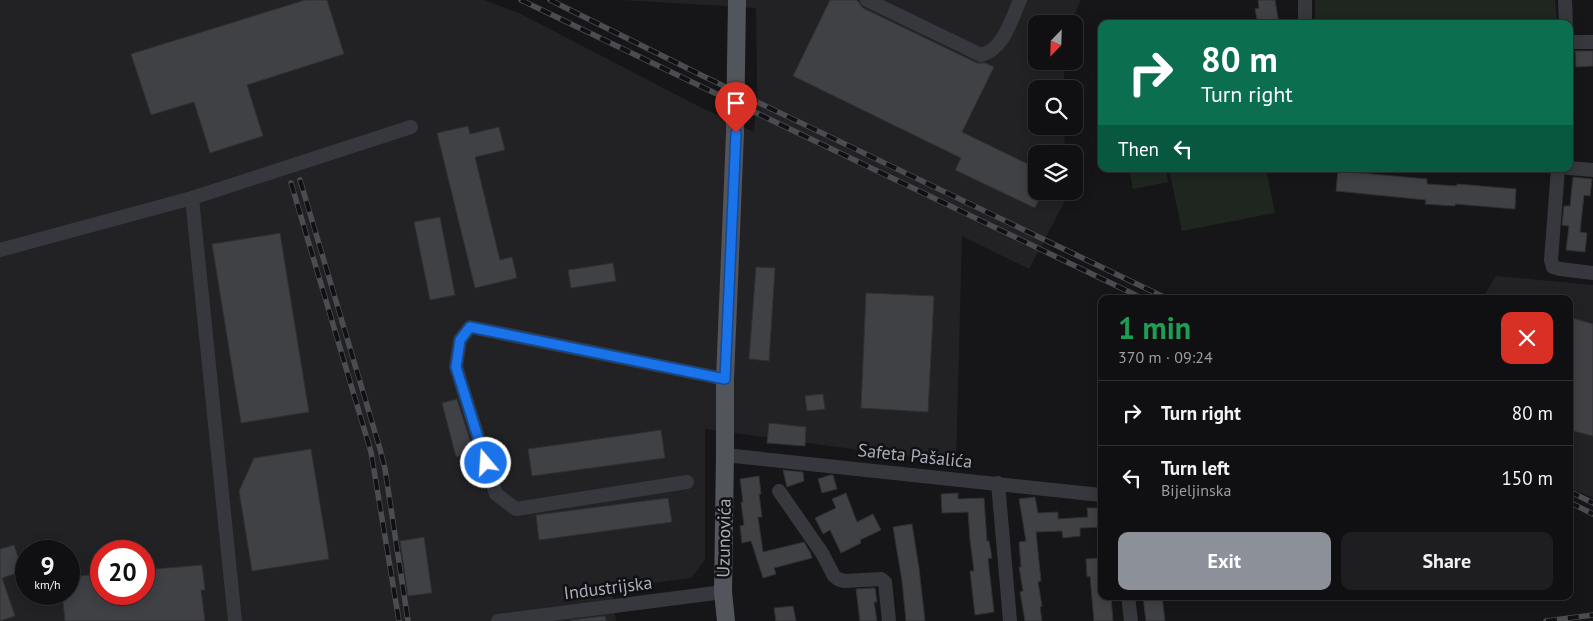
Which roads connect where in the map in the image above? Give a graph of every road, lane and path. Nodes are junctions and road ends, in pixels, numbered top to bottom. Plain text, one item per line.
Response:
1 (737, 0) edge
2 (867, 0) edge
3 (1020, 0) edge
4 (1306, 0) edge
5 (1565, 0) edge
6 (1305, 20) edge
7 (1566, 20) edge
8 (1573, 42) edge
9 (1593, 42) edge
10 (411, 127) dead end
11 (1573, 168) edge
12 (1593, 170) edge
13 (1558, 172) edge
14 (192, 198) junction
15 (0, 250) edge
16 (1593, 273) edge
17 (725, 379) junction
18 (725, 455) junction
19 (687, 482) dead end
20 (998, 483) junction
21 (780, 491) dead end
22 (1098, 495) edge
23 (722, 592) junction
24 (1128, 600) edge
25 (235, 621) edge
26 (498, 621) edge
27 (726, 621) edge
28 (889, 621) edge
29 (1010, 621) edge
30 (1131, 621) edge

1 - 17 main road, Uzunovića
2 - 3 street
4 - 6 street
5 - 7 street
8 - 9 street
10 - 14 street
11 - 12 street
13 - 16 street
14 - 15 street
14 - 25 street
17 - 18 main road, Uzunovića
17 - 19 street
18 - 20 street, Safeta Pašalića
18 - 23 main road, Uzunovića
20 - 22 street, Safeta Pašalića
20 - 29 street
21 - 28 street
23 - 26 street, Industrijska
23 - 27 main road, Uzunovića
24 - 30 street

